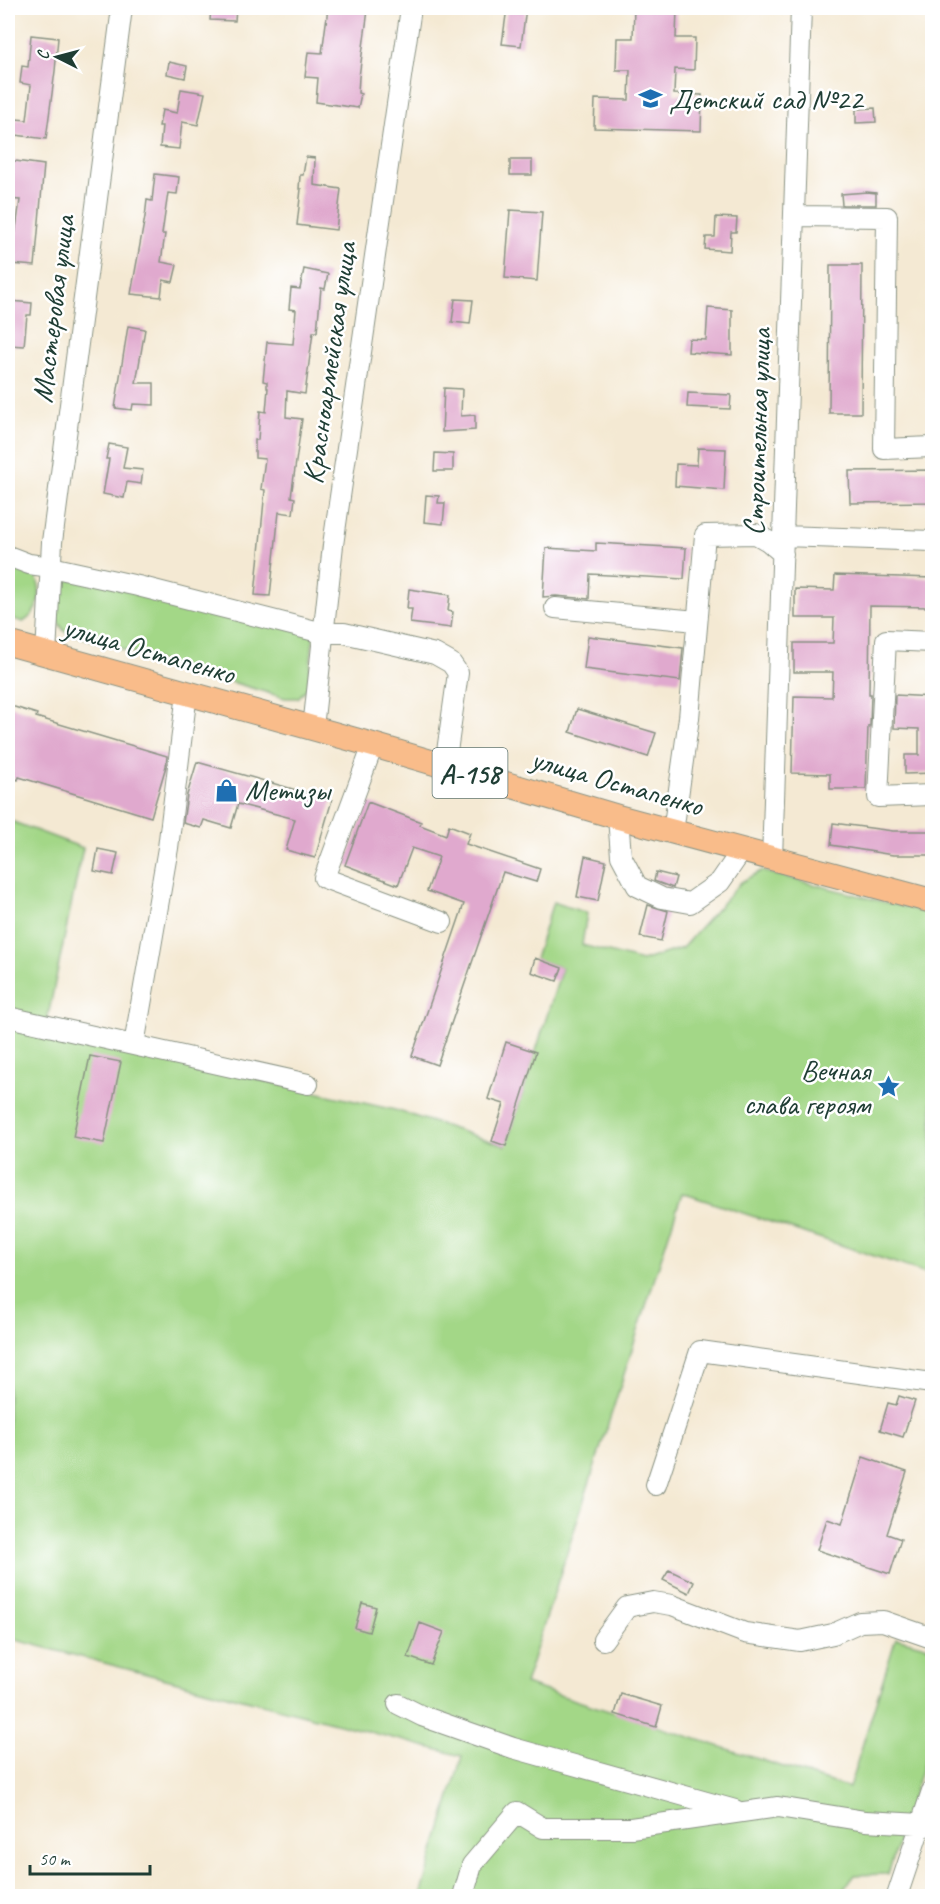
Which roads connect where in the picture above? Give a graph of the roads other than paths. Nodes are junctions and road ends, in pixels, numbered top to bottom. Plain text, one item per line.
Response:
1 (122, 8) edge
2 (411, 8) edge
3 (801, 8) edge
4 (794, 216) junction
5 (933, 447) edge
6 (933, 541) edge
7 (783, 545) junction
8 (8, 556) edge
9 (51, 567) junction
10 (555, 608) dead end
11 (697, 621) junction
12 (323, 633) junction
13 (933, 642) edge
14 (8, 643) edge
15 (46, 654) junction
16 (187, 693) junction
17 (313, 728) junction
18 (373, 745) junction
19 (445, 766) junction
20 (933, 795) edge
21 (618, 817) junction
22 (673, 832) junction
23 (742, 850) junction
24 (772, 859) junction
25 (933, 901) edge
26 (442, 922) dead end
27 (8, 1017) edge
28 (134, 1045) junction
29 (308, 1084) dead end
30 (933, 1383) edge
31 (656, 1485) dead end
32 (933, 1638) edge
33 (603, 1640) dead end
34 (398, 1704) dead end
35 (933, 1791) edge
36 (744, 1812) junction
37 (927, 1825) edge
38 (463, 1896) edge
39 (897, 1896) edge

1 - 9 street, Мастеровая улица
2 - 12 street, Красноармейская улица
3 - 4 street, Строительная улица
4 - 5 street
4 - 7 street, Строительная улица
6 - 7 street
7 - 11 street
7 - 24 street, Строительная улица
8 - 9 street
9 - 12 street
9 - 15 street, Мастеровая улица
10 - 11 street
11 - 22 street
12 - 17 street, Красноармейская улица
12 - 19 street
13 - 20 street
14 - 15 main road, улица Остапенко / А-158
15 - 16 main road, улица Остапенко / А-158
16 - 17 main road, улица Остапенко / А-158
16 - 28 street
17 - 18 main road, улица Остапенко / А-158
18 - 19 main road, улица Остапенко / А-158
18 - 26 street
19 - 21 main road, улица Остапенко / А-158
21 - 22 main road, улица Остапенко / А-158
21 - 23 street
22 - 23 main road, улица Остапенко / А-158
23 - 24 main road, улица Остапенко / А-158
24 - 25 main road, улица Остапенко / А-158
27 - 28 street
28 - 29 street
30 - 31 street
32 - 33 street
34 - 36 street
35 - 37 street
36 - 37 street
36 - 38 street
37 - 39 street

